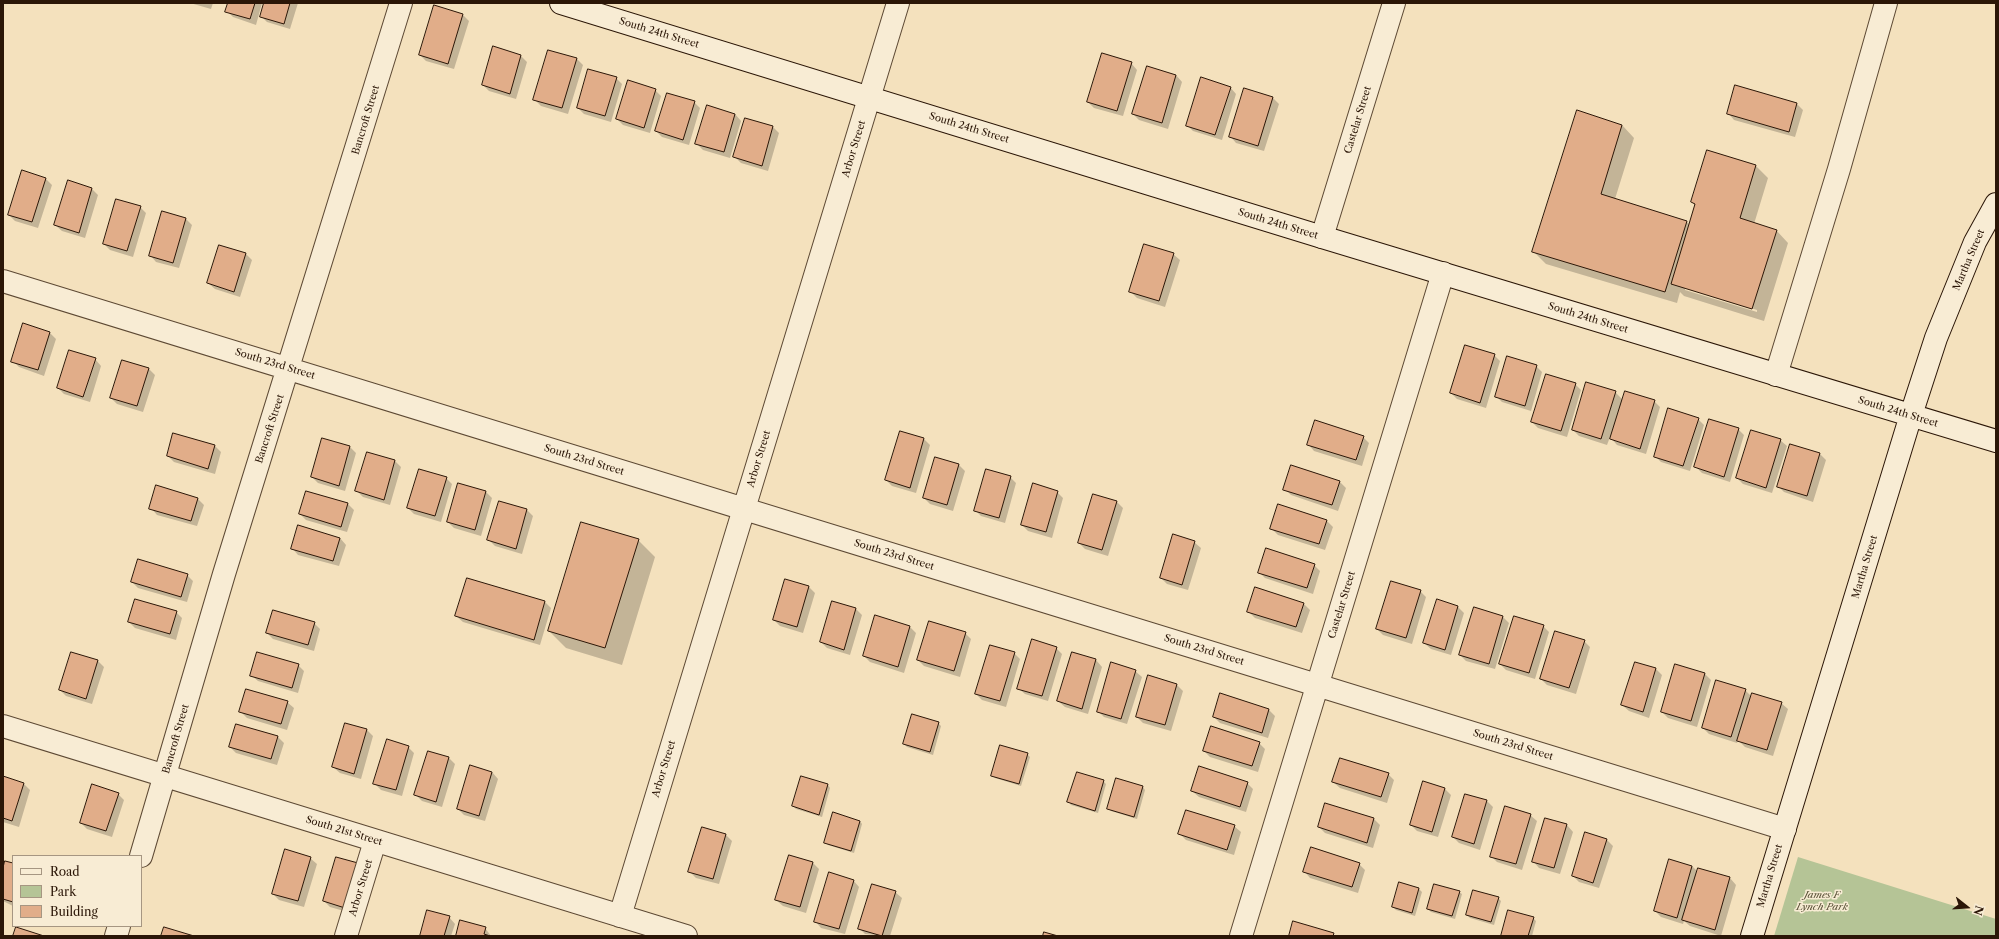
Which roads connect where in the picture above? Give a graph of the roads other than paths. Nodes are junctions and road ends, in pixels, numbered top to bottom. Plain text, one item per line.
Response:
1 (401, 3) edge
2 (561, 3) edge
3 (898, 3) edge
4 (1394, 3) edge
5 (1886, 3) edge
6 (869, 97) junction
7 (1996, 204) edge
8 (1322, 237) junction
9 (1444, 273) junction
10 (3, 280) edge
11 (289, 368) junction
12 (1776, 375) junction
13 (1911, 415) junction
14 (1996, 441) edge
15 (744, 509) junction
16 (1318, 685) junction
17 (3, 726) edge
18 (166, 777) junction
19 (1785, 829) junction
20 (376, 840) junction
21 (141, 855) edge
22 (620, 916) junction
23 (346, 936) edge
24 (686, 936) edge
25 (1242, 936) edge
26 (1752, 936) edge

1 - 11 street, Bancroft Street
2 - 6 street, South 24th Street
3 - 6 street, Arbor Street
4 - 8 street, Castelar Street
5 - 12 street
6 - 8 street, South 24th Street
6 - 15 street, Arbor Street
7 - 13 street, Martha Street
8 - 9 street, South 24th Street
9 - 12 street, South 24th Street
9 - 16 street, Castelar Street
10 - 11 street, South 23rd Street
11 - 15 street, South 23rd Street
11 - 18 street, Bancroft Street
12 - 13 street, South 24th Street
13 - 14 street, South 24th Street
13 - 19 street, Martha Street
15 - 16 street, South 23rd Street
15 - 22 street, Arbor Street
16 - 19 street, South 23rd Street
16 - 25 street, Castelar Street
17 - 18 street, South 21st Street
18 - 20 street, South 21st Street
18 - 21 street, Bancroft Street
19 - 26 street, Martha Street
20 - 22 street, South 21st Street
20 - 23 street, Arbor Street
22 - 24 street, South 21st Street

